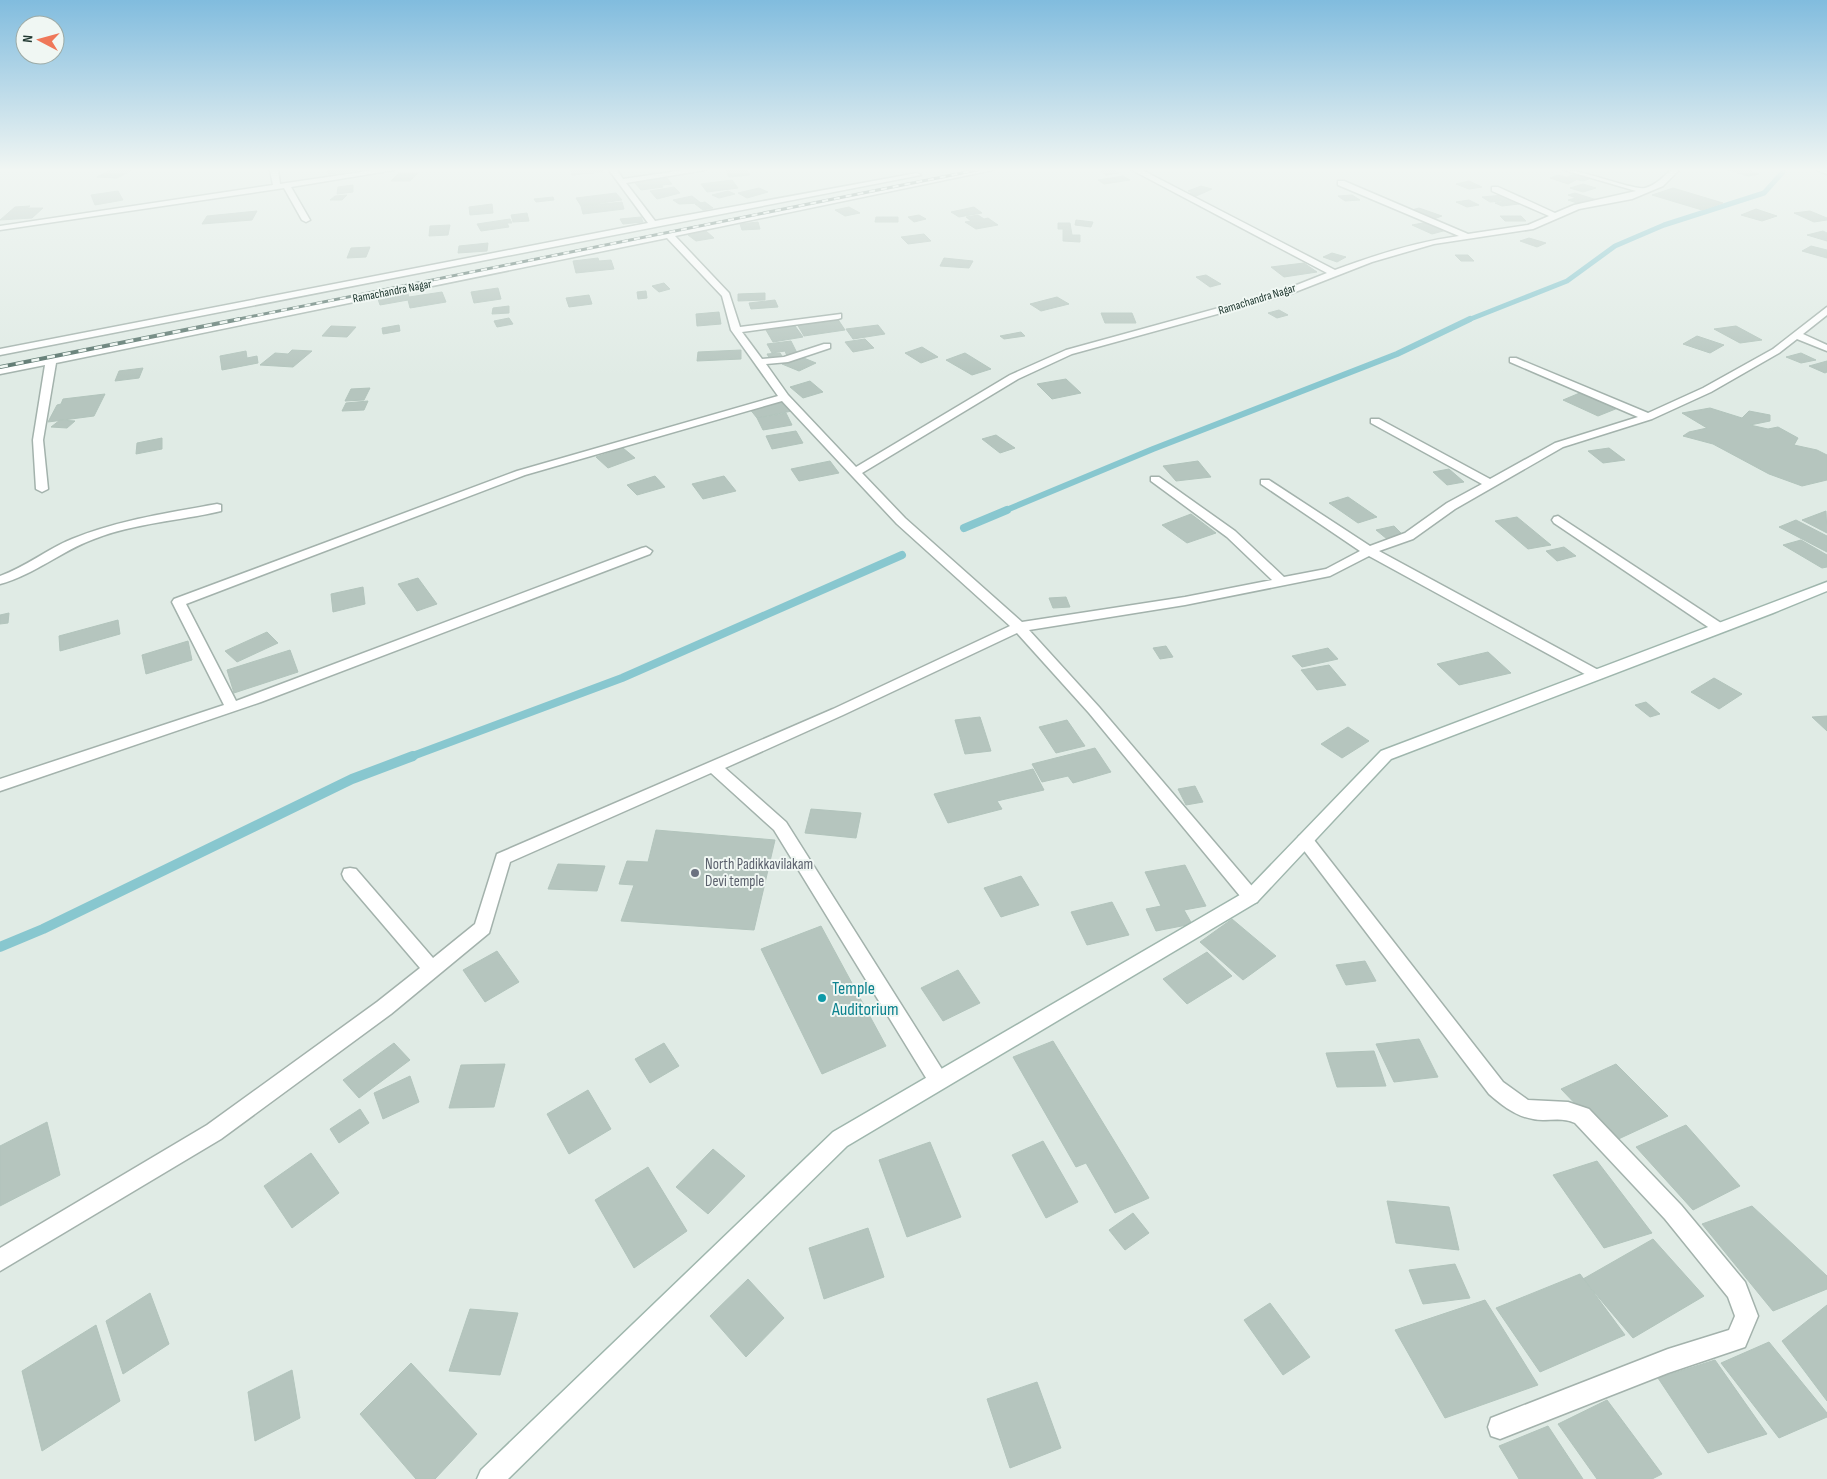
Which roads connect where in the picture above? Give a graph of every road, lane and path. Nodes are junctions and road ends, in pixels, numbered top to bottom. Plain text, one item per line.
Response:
1 (576, 239) edge
2 (649, 239) edge
3 (673, 239) edge
4 (1268, 239) edge
5 (1448, 239) edge
6 (1333, 273) junction
7 (1827, 310) edge
8 (838, 316) dead end
9 (736, 330) junction
10 (1796, 335) junction
11 (827, 346) dead end
12 (1827, 348) edge
13 (0, 352) edge
14 (1513, 360) dead end
15 (51, 361) junction
16 (758, 362) junction
17 (0, 371) edge
18 (784, 397) junction
19 (1648, 417) junction
20 (1375, 422) dead end
21 (855, 472) junction
22 (1155, 480) dead end
23 (1265, 482) dead end
24 (1491, 484) junction
25 (42, 489) dead end
26 (217, 508) dead end
27 (1558, 520) dead end
28 (646, 551) dead end
29 (1369, 551) junction
30 (0, 580) edge
31 (1282, 582) junction
32 (1827, 586) edge
33 (1019, 627) junction
34 (1719, 628) junction
35 (1597, 675) junction
36 (232, 708) junction
37 (713, 766) junction
38 (0, 784) edge
39 (1304, 840) junction
40 (350, 874) dead end
41 (1251, 897) junction
42 (432, 969) junction
43 (938, 1080) junction
44 (0, 1260) edge
45 (1500, 1427) dead end
46 (490, 1479) edge

1 - 13 street
2 - 15 street, Ramachandra Nagar
3 - 9 street
4 - 6 street
5 - 6 street, Ramachandra Nagar
6 - 21 street, Ramachandra Nagar
7 - 10 street
8 - 9 street
9 - 16 street
10 - 12 street
10 - 19 street
11 - 16 street
14 - 19 street
15 - 17 street, Ramachandra Nagar
15 - 25 street
16 - 18 street
18 - 21 street
18 - 36 street
19 - 24 street
20 - 24 street
21 - 33 street
22 - 31 street
23 - 29 street
24 - 29 street
26 - 30 street
27 - 34 street
28 - 36 street
29 - 31 street
29 - 35 street
31 - 33 street
32 - 34 street
33 - 37 street
33 - 41 street
34 - 35 street
35 - 39 street
36 - 38 street
37 - 42 street
37 - 43 street
39 - 41 street
39 - 45 street
40 - 42 street
41 - 43 street
42 - 44 street
43 - 46 street

